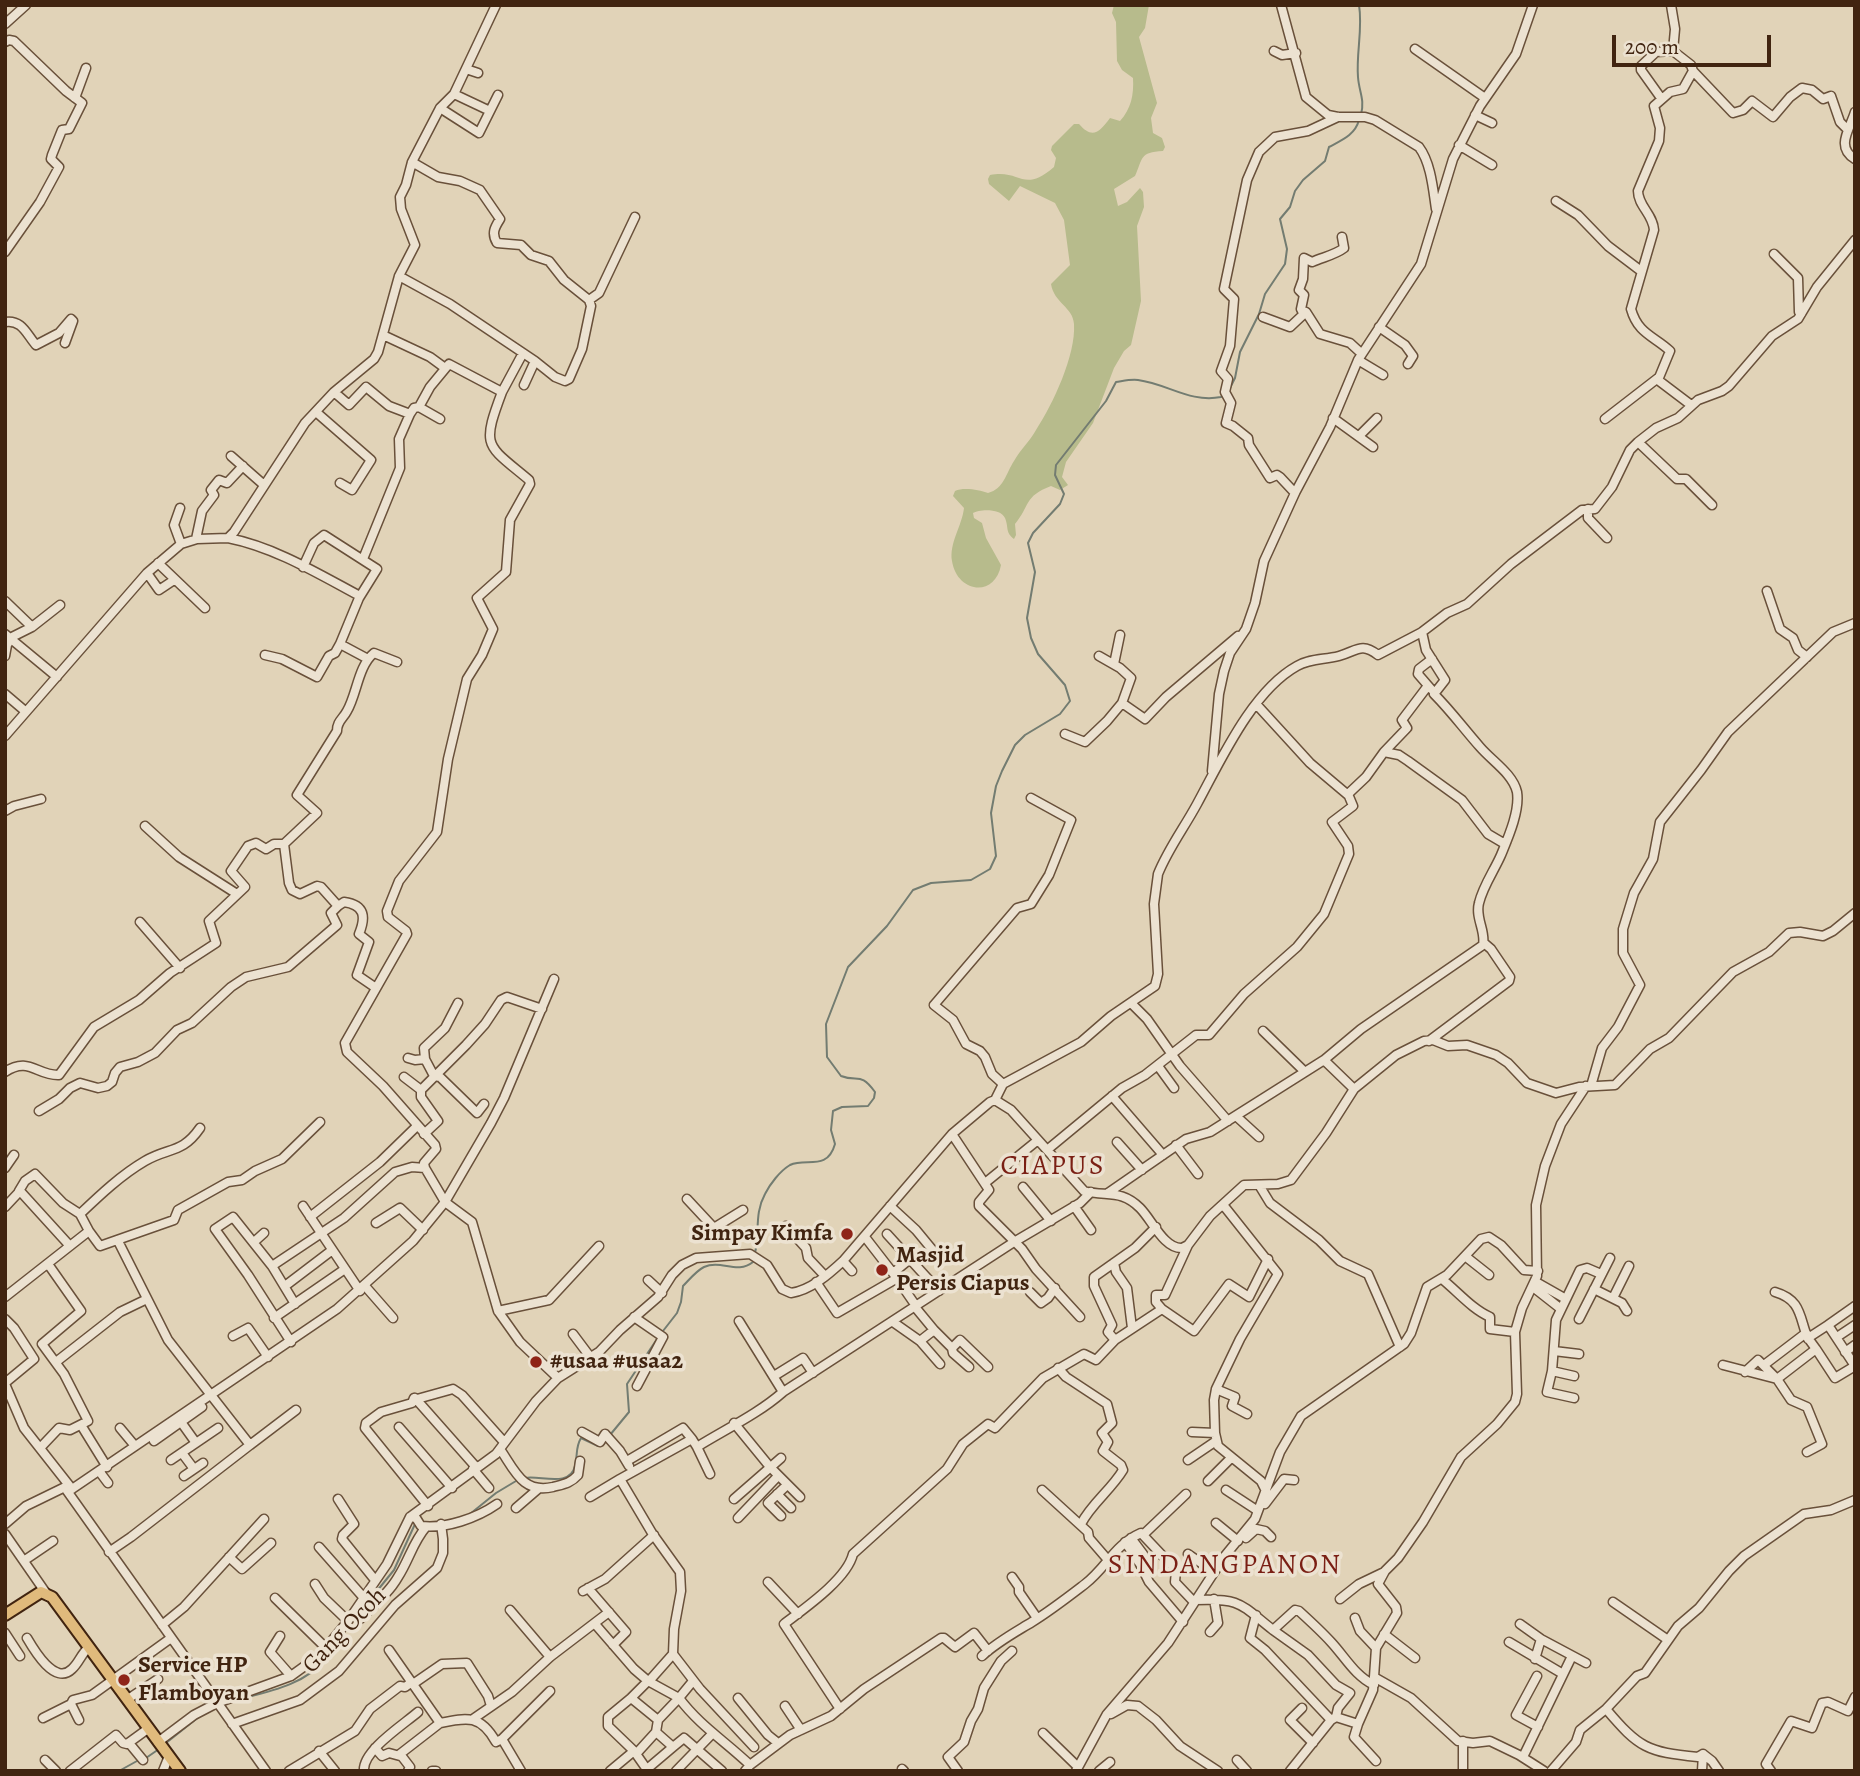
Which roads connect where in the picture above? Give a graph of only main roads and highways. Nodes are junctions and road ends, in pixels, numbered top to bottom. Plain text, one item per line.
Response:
1 (5, 1615) edge
2 (180, 1771) edge

1 - 2 main road

